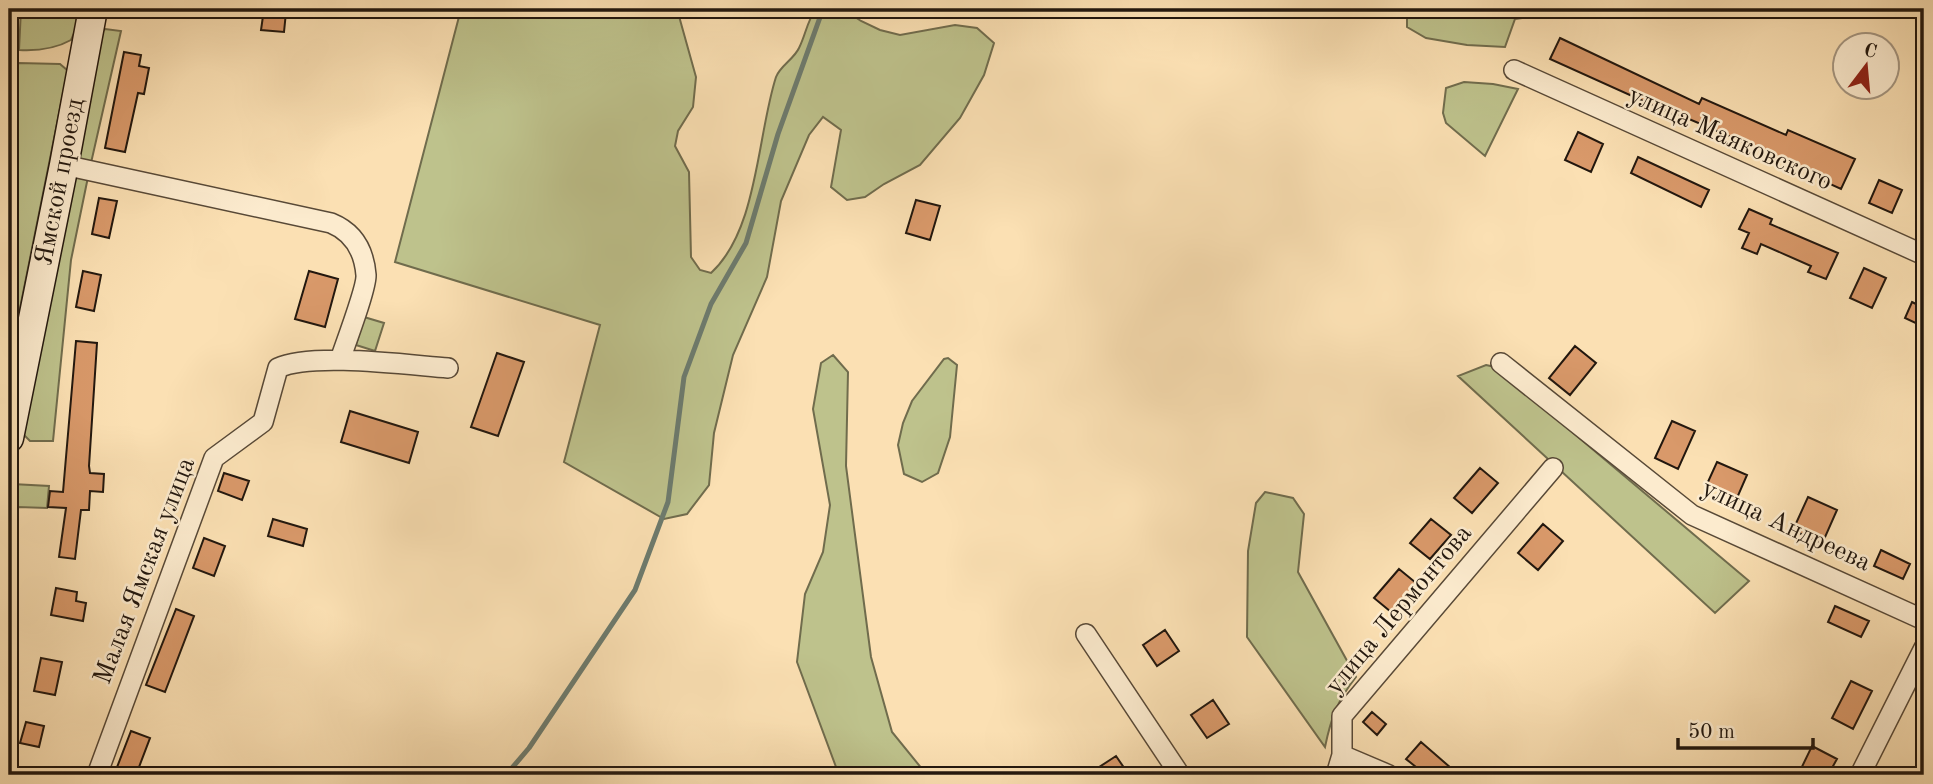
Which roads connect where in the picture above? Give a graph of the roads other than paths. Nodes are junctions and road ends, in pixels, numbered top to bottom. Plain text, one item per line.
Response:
1 (93, 9) edge
2 (1514, 70) dead end
3 (64, 165) junction
4 (1924, 255) edge
5 (340, 360) junction
6 (1502, 363) dead end
7 (448, 368) dead end
8 (9, 438) edge
9 (1553, 468) dead end
10 (1924, 620) edge
11 (1086, 634) dead end
12 (1924, 648) edge
13 (1342, 755) junction
14 (97, 775) edge
15 (1180, 775) edge
16 (1336, 775) edge
17 (1389, 775) edge
18 (1860, 775) edge

1 - 3 main road, Ямской проезд
2 - 4 street, улица Маяковского
3 - 5 street
3 - 8 main road, Ямской проезд
5 - 7 street, Малая Ямская улица
5 - 14 street, Малая Ямская улица
6 - 10 street, улица Андреева
9 - 13 street, улица Лермонтова
11 - 15 street
12 - 18 street
13 - 16 street, улица Лермонтова
13 - 17 street

